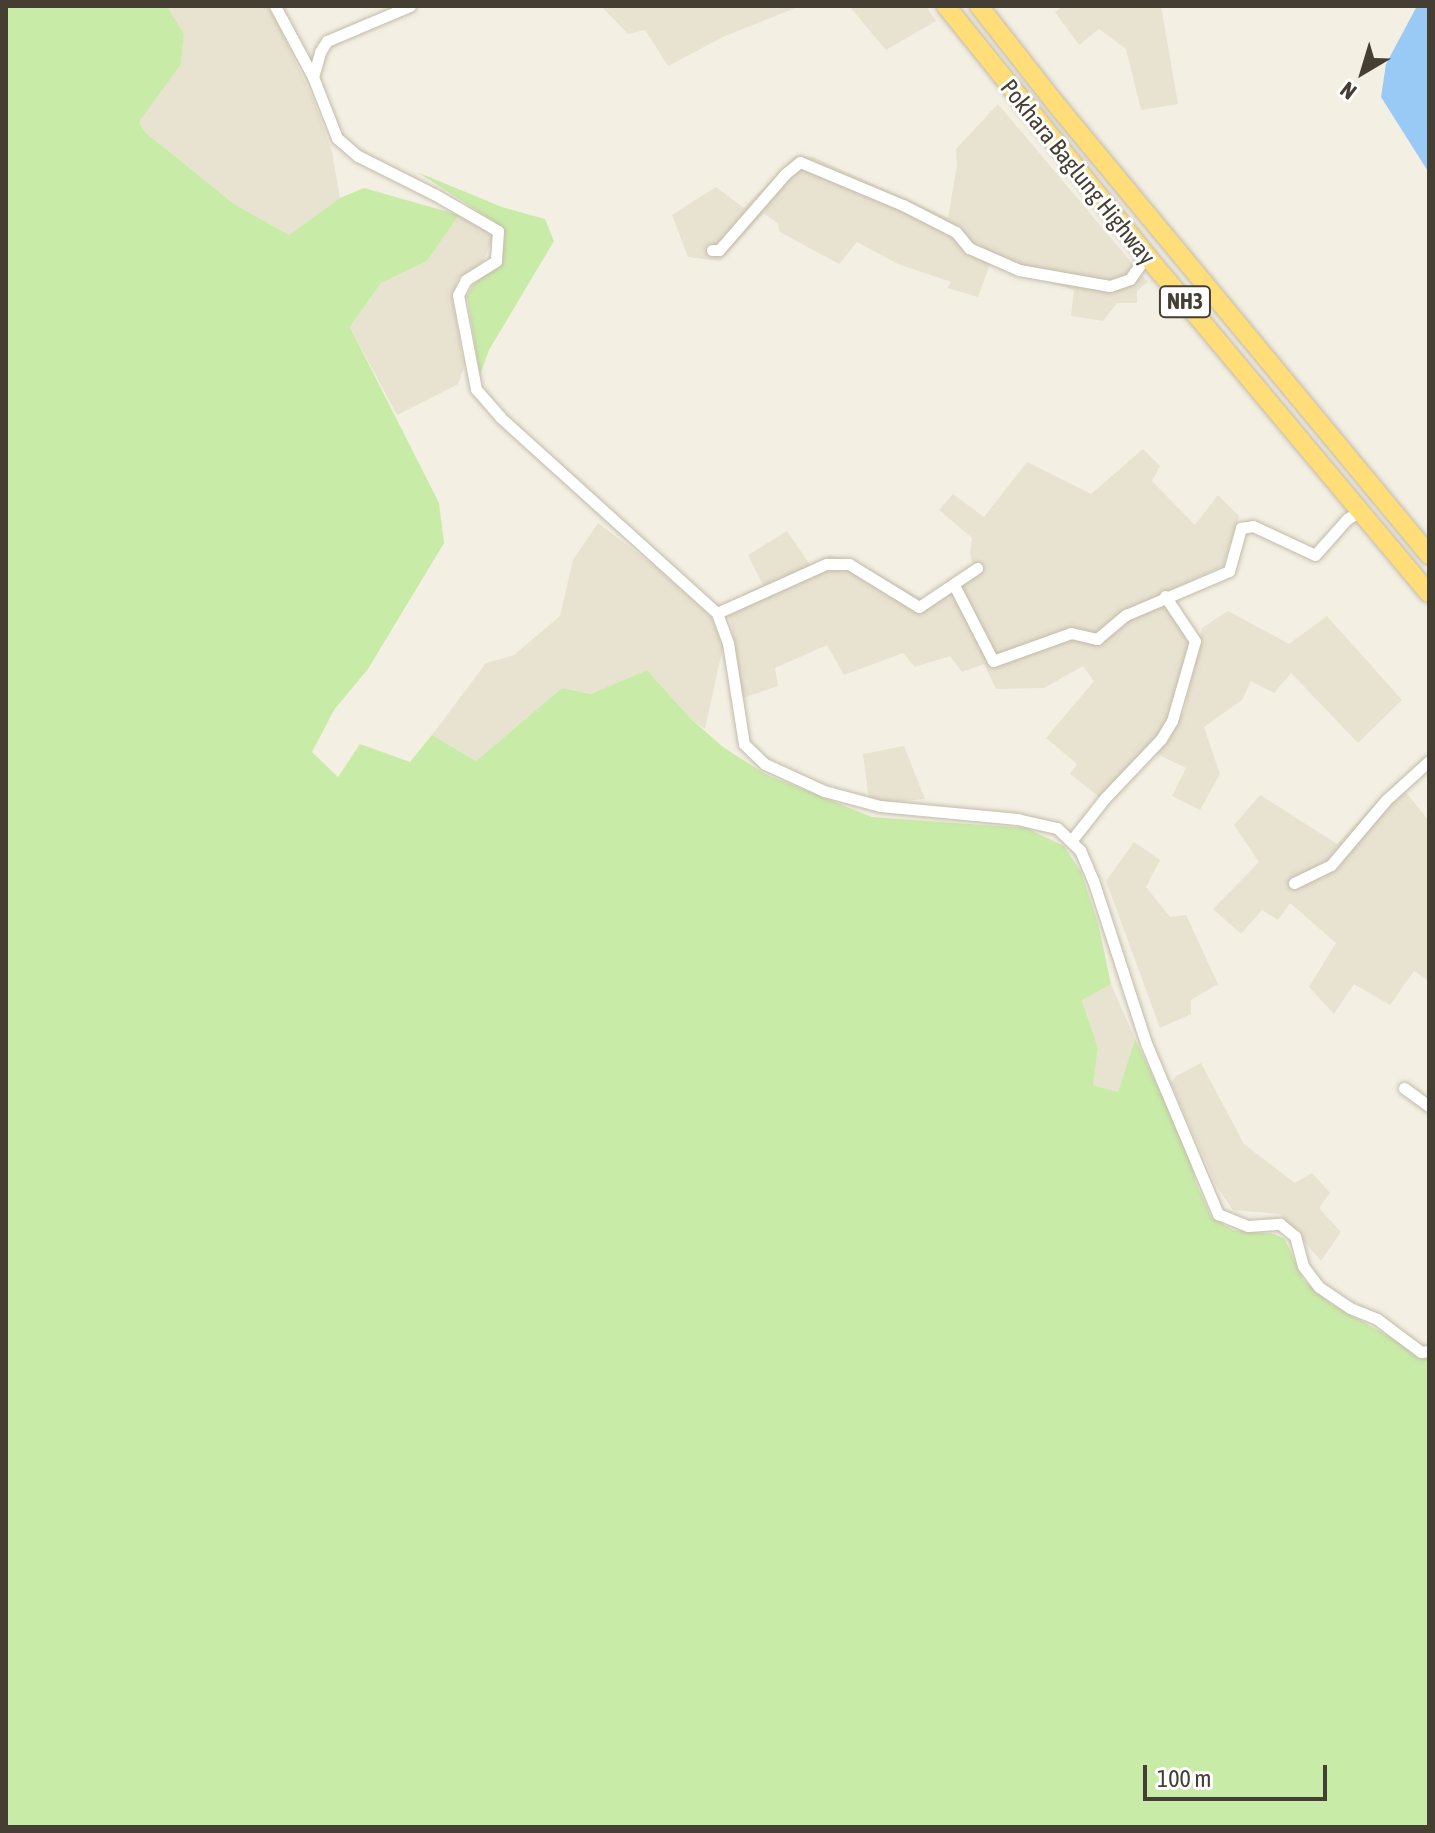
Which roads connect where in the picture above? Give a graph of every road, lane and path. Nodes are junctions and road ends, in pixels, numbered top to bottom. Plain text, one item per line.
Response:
1 (275, 6) edge
2 (410, 6) edge
3 (946, 6) edge
4 (979, 6) edge
5 (313, 77) junction
6 (712, 250) dead end
7 (1147, 255) junction
8 (1360, 511) junction
9 (1429, 555) edge
10 (977, 568) dead end
11 (954, 585) junction
12 (1429, 593) edge
13 (1165, 596) junction
14 (717, 613) junction
15 (1429, 761) edge
16 (1071, 841) junction
17 (1294, 883) dead end
18 (1404, 1088) dead end
19 (1429, 1106) edge
20 (1429, 1351) edge

1 - 5 street
2 - 5 street
3 - 7 highway, Pokhara Baglung Highway / NH3
4 - 9 highway, Pokhara Baglung Highway
5 - 14 street
6 - 7 street
7 - 8 highway, Pokhara Baglung Highway / NH3
8 - 12 highway, Pokhara Baglung Highway / NH3
8 - 13 street
10 - 11 street
11 - 13 street
11 - 14 street
13 - 16 street
14 - 16 street
15 - 17 street
16 - 20 street
18 - 19 street

